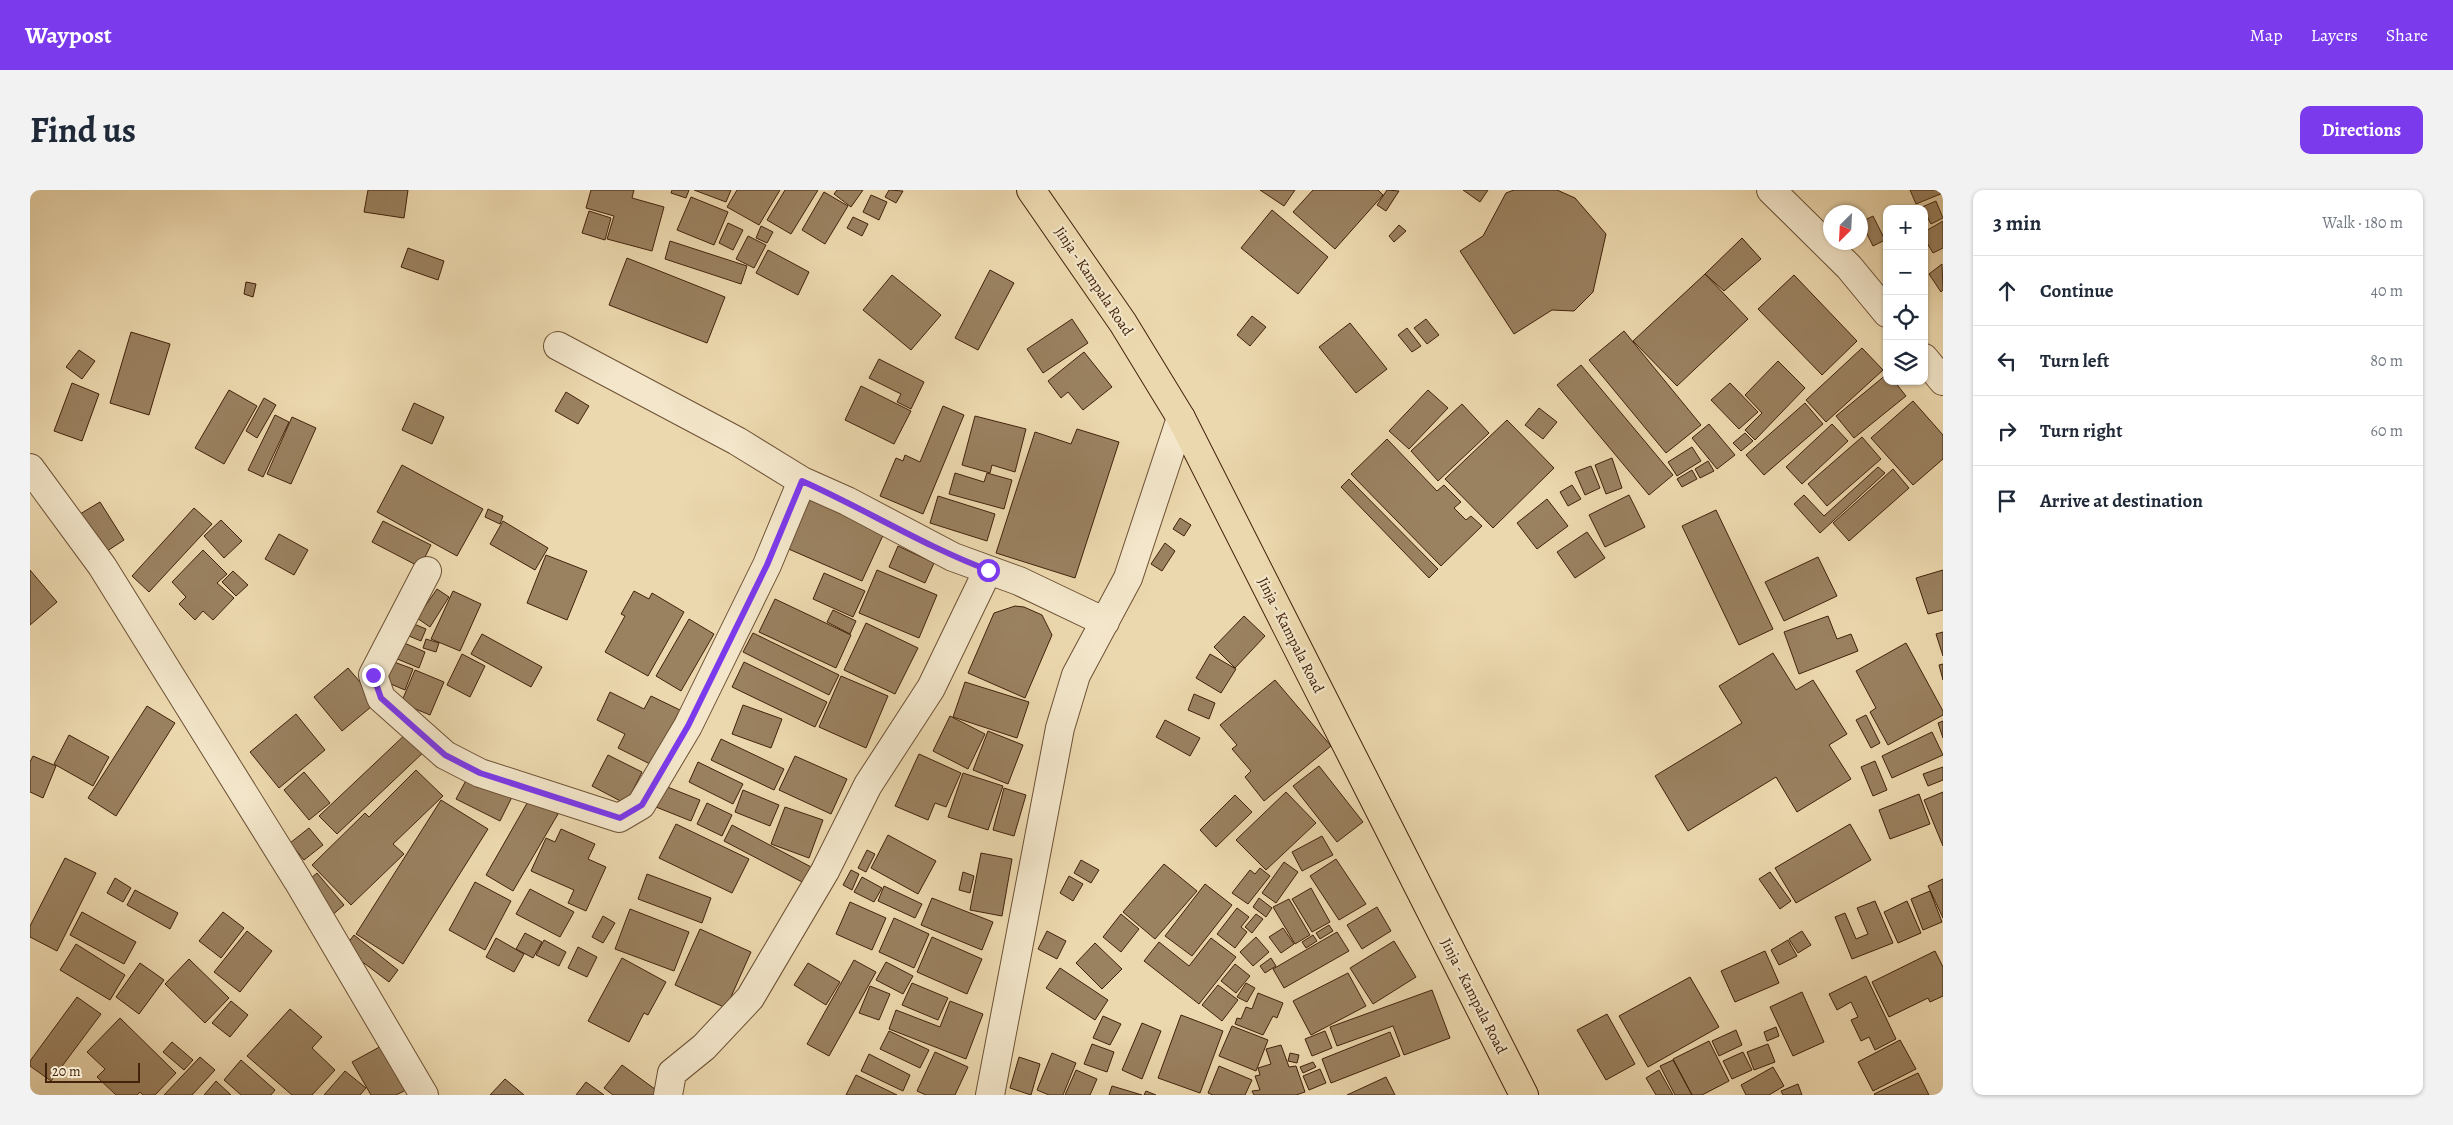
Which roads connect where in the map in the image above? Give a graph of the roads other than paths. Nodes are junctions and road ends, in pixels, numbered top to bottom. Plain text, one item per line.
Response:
1 (1031, 190) edge
2 (1771, 190) edge
3 (1883, 308) edge
4 (558, 346) dead end
5 (1928, 363) edge
6 (1943, 381) edge
7 (1181, 418) junction
8 (30, 468) edge
9 (802, 481) junction
10 (427, 570) dead end
11 (988, 570) junction
12 (1105, 622) junction
13 (424, 1095) edge
14 (668, 1095) edge
15 (990, 1095) edge
16 (1524, 1095) edge

1 - 7 highway, Jinja - Kampala Road
2 - 3 street
4 - 9 street
5 - 6 street
7 - 12 street
7 - 16 highway, Jinja - Kampala Road
8 - 13 street
9 - 10 street
9 - 11 street
11 - 12 street
11 - 14 street
12 - 15 street

